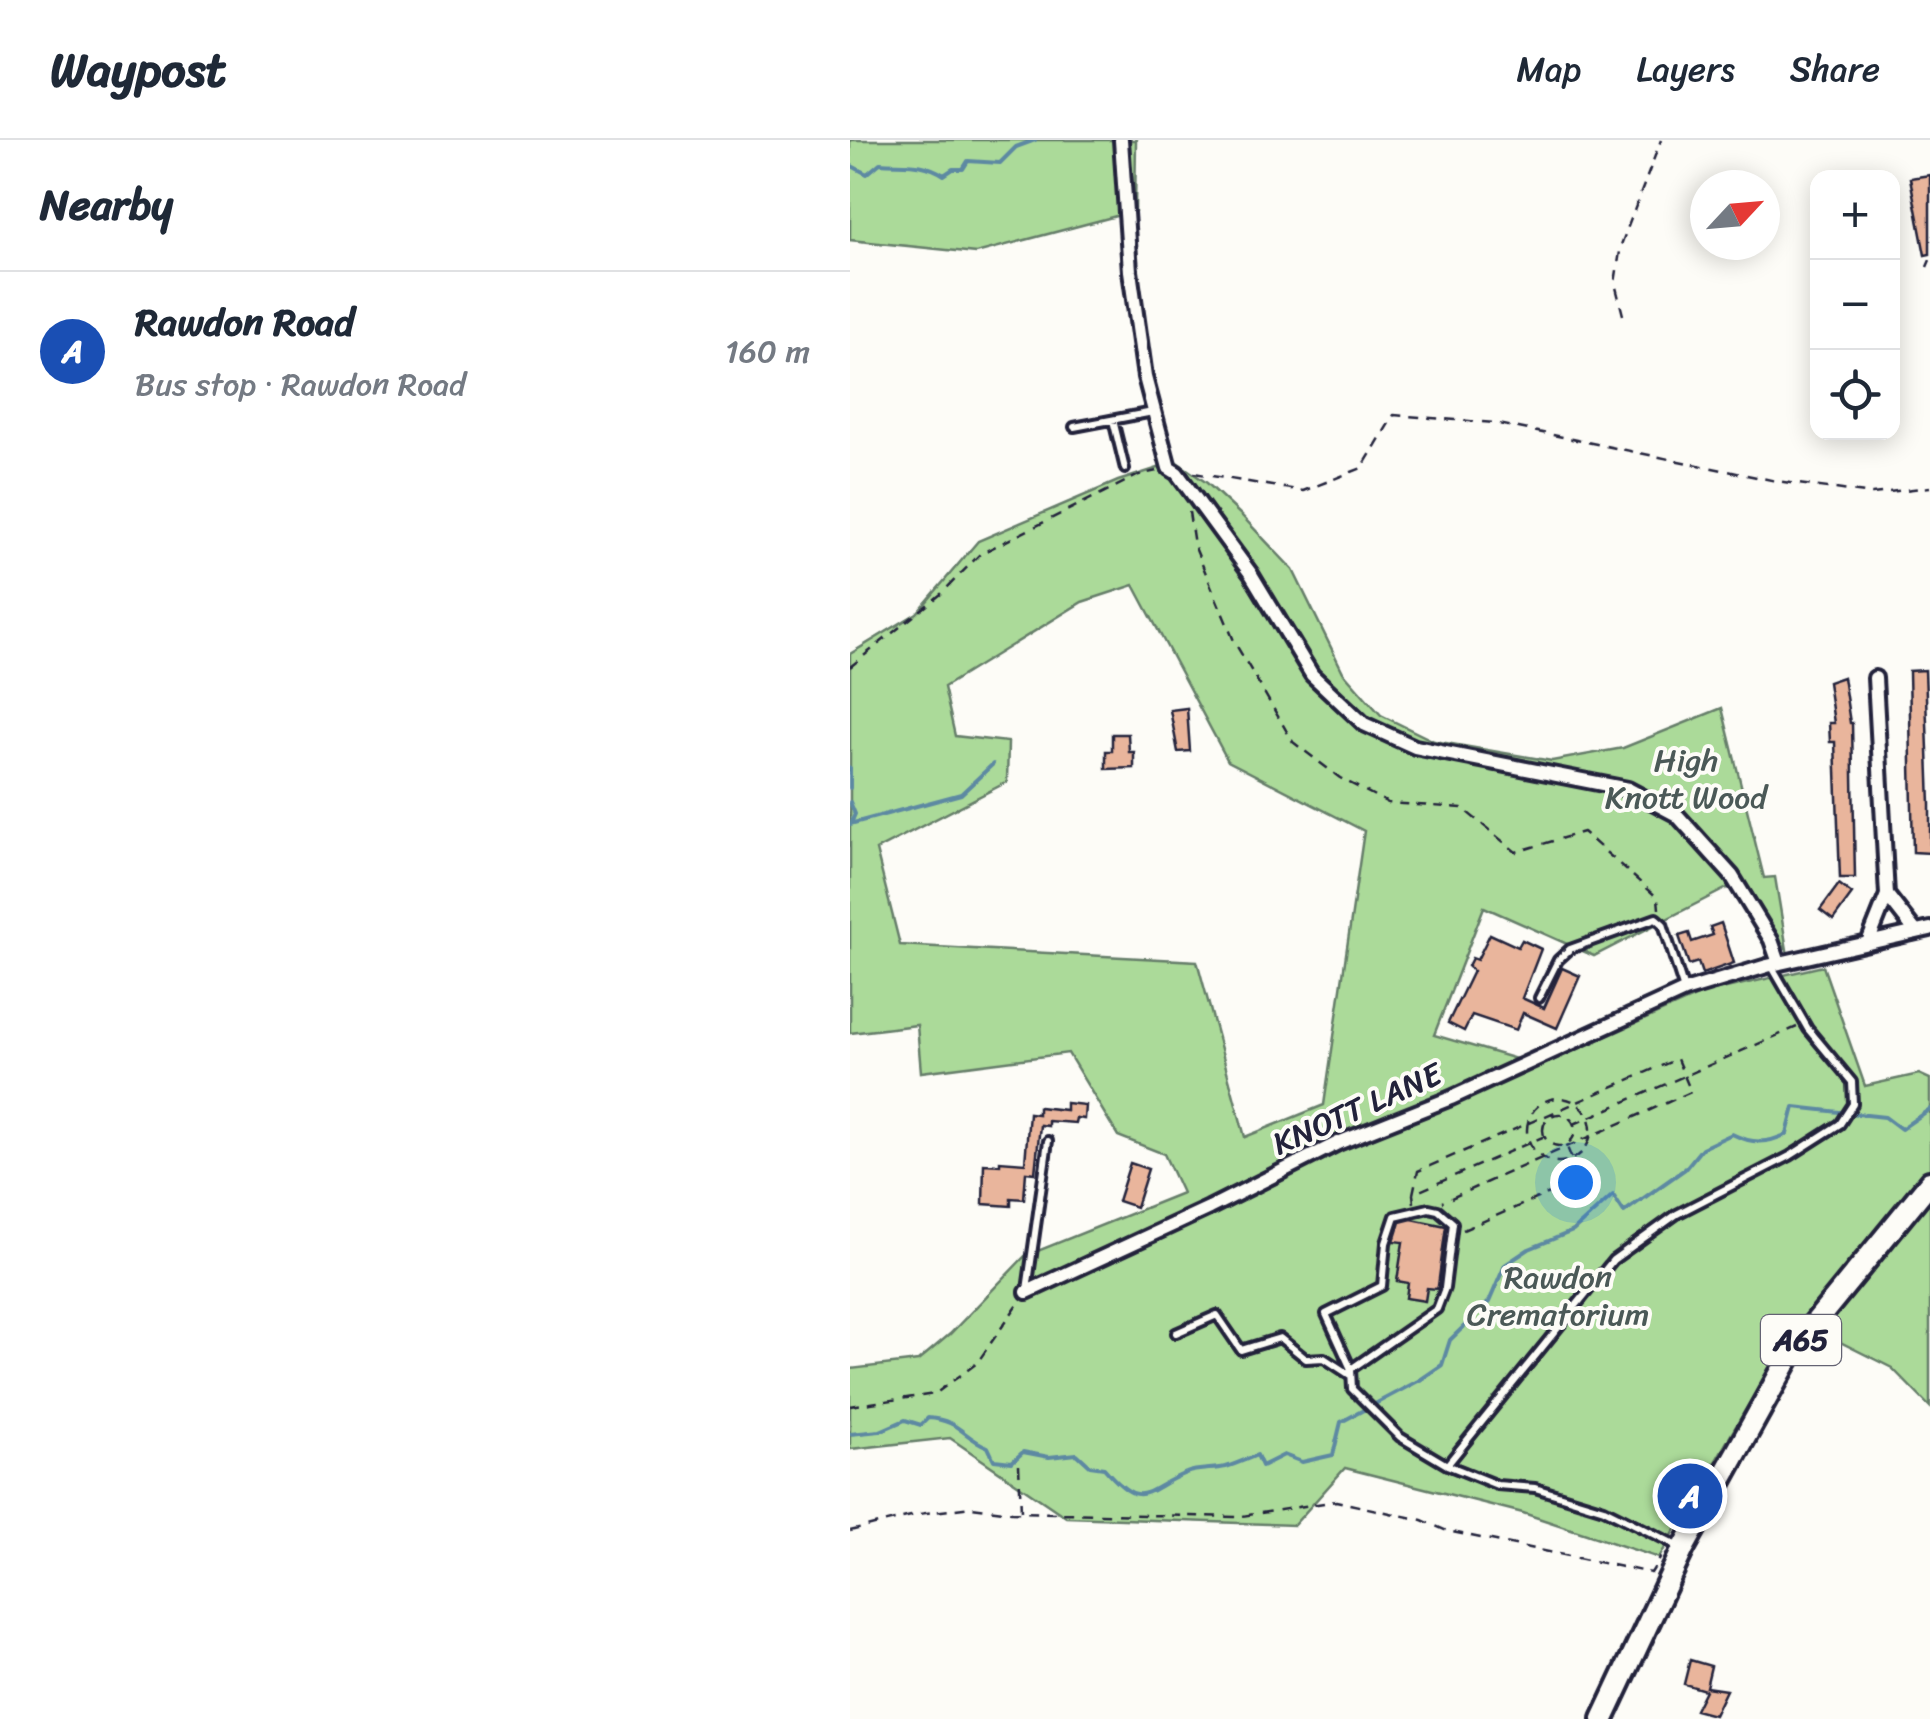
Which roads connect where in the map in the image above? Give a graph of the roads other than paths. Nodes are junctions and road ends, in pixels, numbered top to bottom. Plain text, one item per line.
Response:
1 (1121, 140) edge
2 (1154, 412) junction
3 (1113, 420) junction
4 (1074, 427) dead end
5 (1125, 469) dead end
6 (1874, 678) dead end
7 (1887, 895) junction
8 (1923, 930) edge
9 (1870, 940) junction
10 (1775, 964) junction
11 (1684, 991) junction
12 (1539, 998) dead end
13 (1048, 1140) dead end
14 (1930, 1182) edge
15 (1027, 1292) joint
16 (1176, 1334) dead end
17 (1351, 1372) junction
18 (1447, 1465) junction
19 (1679, 1557) junction
20 (1603, 1719) edge

1 - 2 street
2 - 3 lane
2 - 10 street
3 - 4 lane
3 - 5 lane
6 - 7 street
7 - 8 street
7 - 9 street
8 - 9 street, KNOTT LANE
9 - 10 street, KNOTT LANE
10 - 11 street, KNOTT LANE
10 - 18 lane
11 - 12 lane
11 - 15 street, KNOTT LANE
13 - 15 lane
14 - 19 main road, A65
16 - 17 lane
17 - 17 lane
17 - 18 lane
18 - 19 lane
19 - 20 main road, A65

